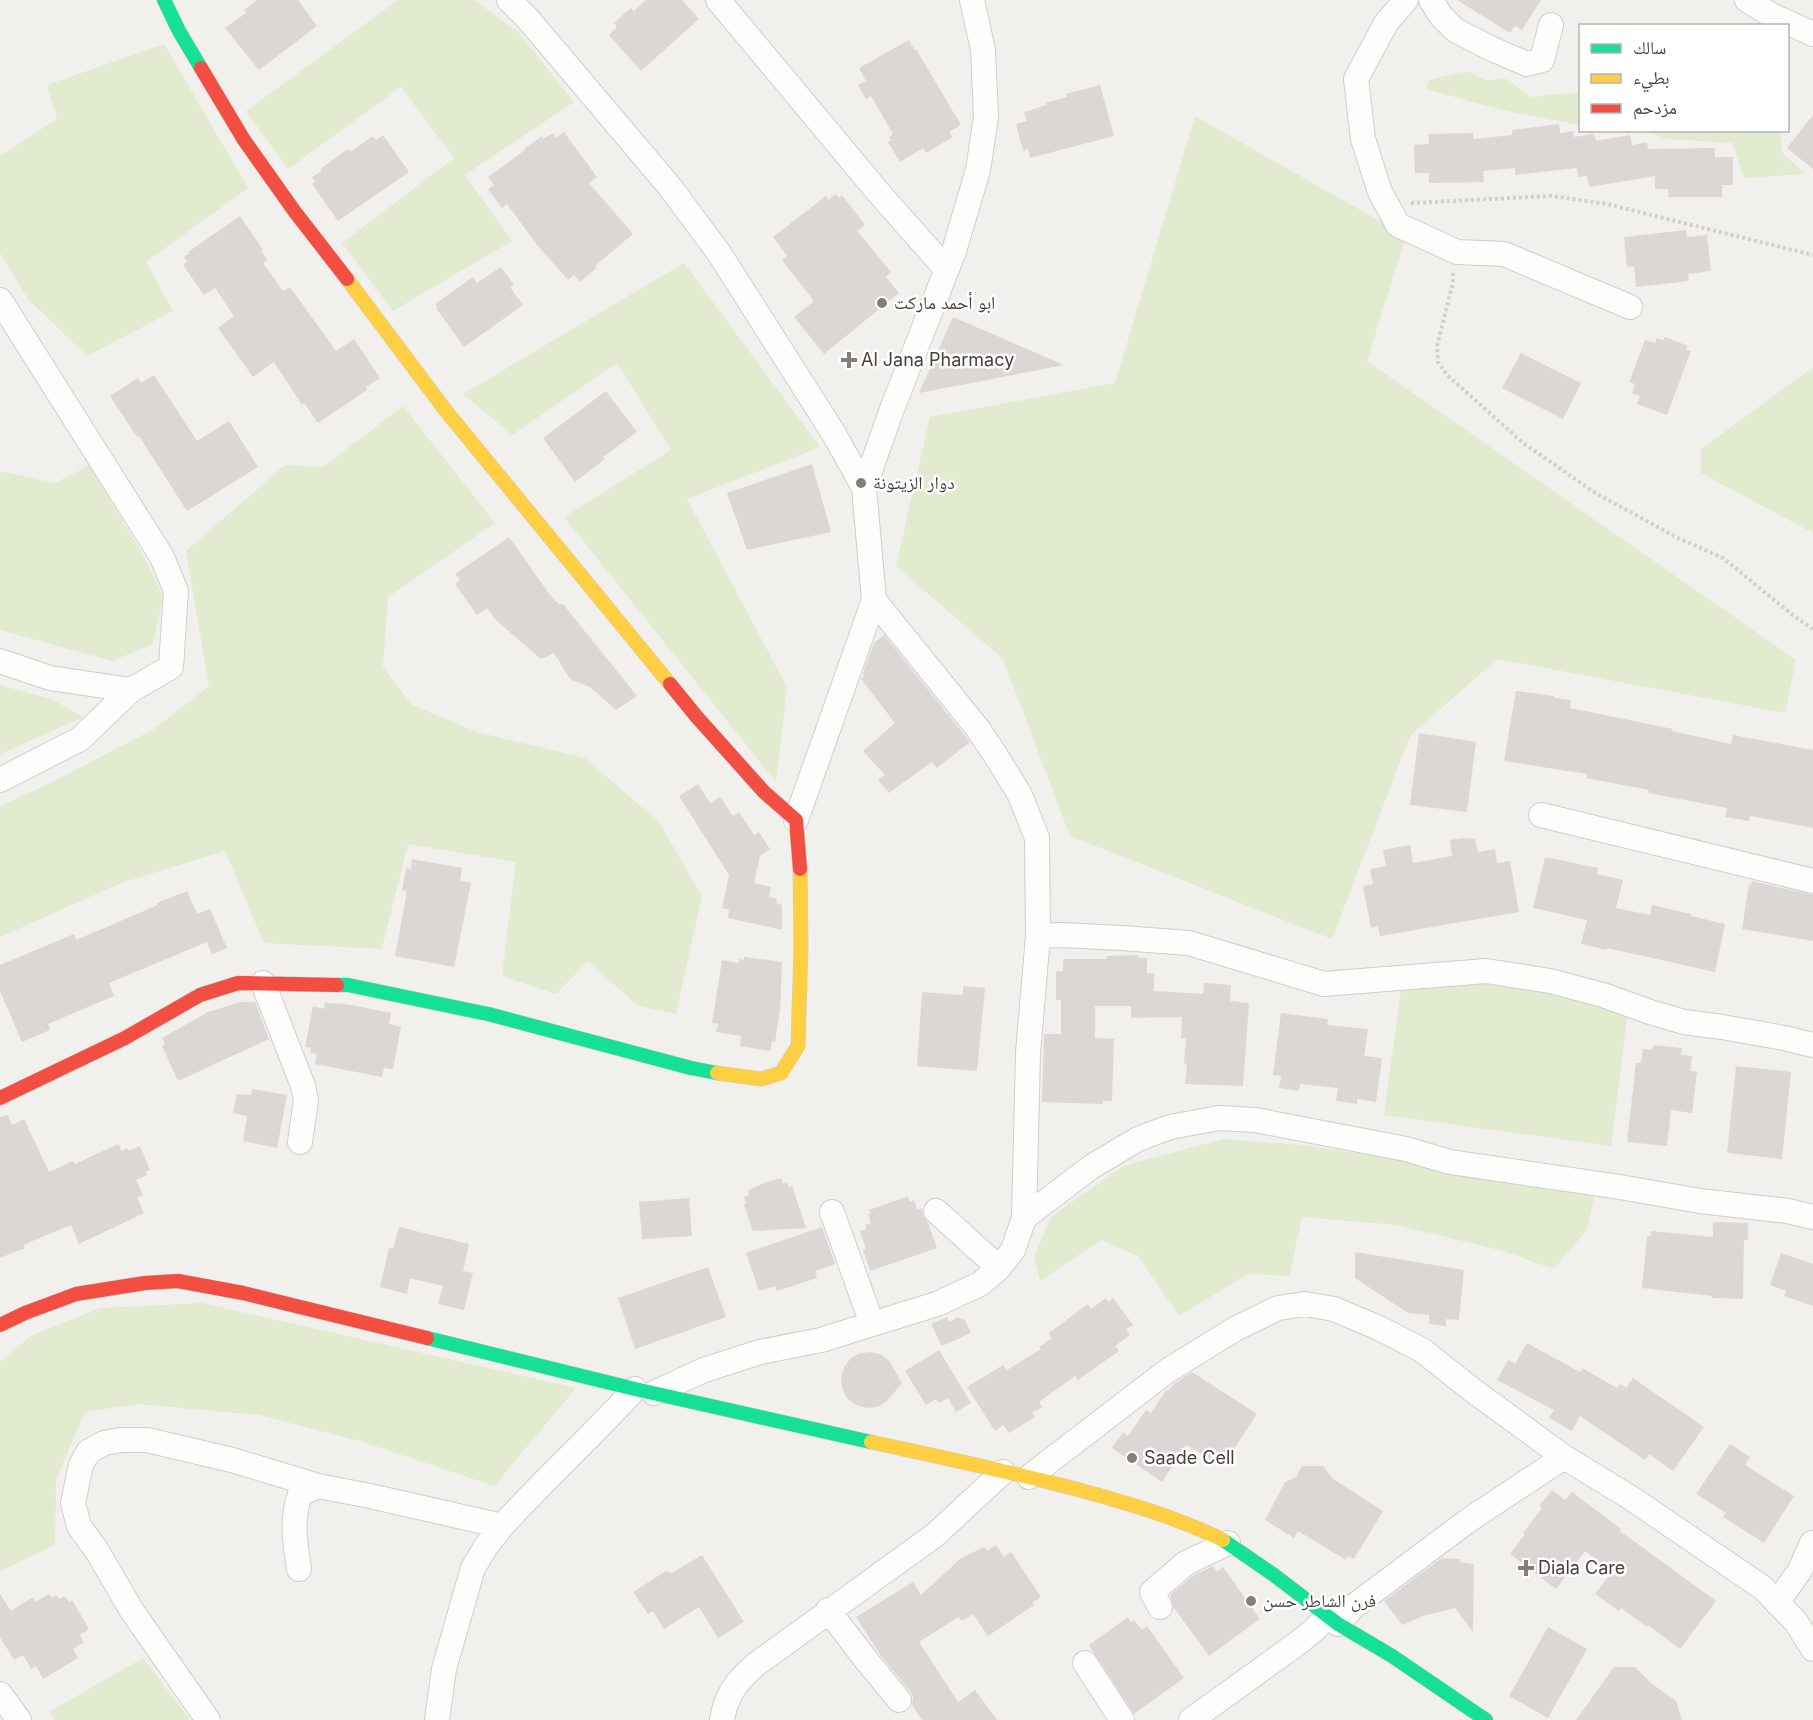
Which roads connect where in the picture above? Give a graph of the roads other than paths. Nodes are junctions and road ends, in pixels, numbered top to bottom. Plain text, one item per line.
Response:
1 (164, 0) edge
2 (509, 0) edge
3 (718, 0) edge
4 (972, 0) edge
5 (1406, 0) edge
6 (1431, 0) edge
7 (1748, 0) edge
8 (1551, 25) dead end
9 (1813, 34) edge
10 (946, 269) junction
11 (0, 300) edge
12 (1630, 307) dead end
13 (864, 488) junction
14 (874, 600) junction
15 (0, 661) edge
16 (131, 690) junction
17 (0, 780) edge
18 (1541, 815) dead end
19 (796, 820) junction
20 (1813, 881) edge
21 (1038, 936) junction
22 (263, 983) junction
23 (1813, 1046) edge
24 (0, 1098) edge
25 (300, 1142) dead end
26 (936, 1211) dead end
27 (832, 1212) dead end
28 (1813, 1217) edge
29 (1024, 1218) junction
30 (999, 1268) junction
31 (872, 1324) junction
32 (0, 1325) edge
33 (644, 1391) junction
34 (1564, 1457) junction
35 (1002, 1472) junction
36 (1029, 1477) junction
37 (318, 1486) junction
38 (502, 1526) junction
39 (1228, 1543) junction
40 (1812, 1543) edge
41 (299, 1569) dead end
42 (1777, 1603) junction
43 (1160, 1606) dead end
44 (828, 1610) junction
45 (1333, 1620) junction
46 (1813, 1649) edge
47 (1085, 1663) dead end
48 (0, 1694) edge
49 (899, 1700) dead end
50 (19, 1720) edge
51 (208, 1720) edge
52 (436, 1720) edge
53 (722, 1720) edge
54 (1122, 1720) edge
55 (1191, 1720) edge
56 (1486, 1720) edge

1 - 19 street
2 - 13 street
3 - 10 street
4 - 10 street
5 - 12 street
6 - 8 street
7 - 9 street
10 - 13 street
11 - 16 street
13 - 14 street
14 - 19 street
14 - 21 street
15 - 16 street
16 - 17 street
18 - 20 street
19 - 22 street
21 - 23 street
21 - 29 street
22 - 24 street
22 - 25 street
26 - 30 street
27 - 31 street
28 - 29 street
29 - 30 street
30 - 31 street
31 - 33 street
32 - 33 street
33 - 35 street
33 - 38 street
34 - 36 street
34 - 42 street
34 - 45 street
35 - 36 street
35 - 44 street
36 - 39 street
37 - 38 street
37 - 41 street
37 - 51 street
38 - 52 street
39 - 43 street
39 - 45 street
40 - 42 street
42 - 46 street
44 - 49 street
44 - 53 street
45 - 55 street
45 - 56 street
47 - 54 street
48 - 50 street

